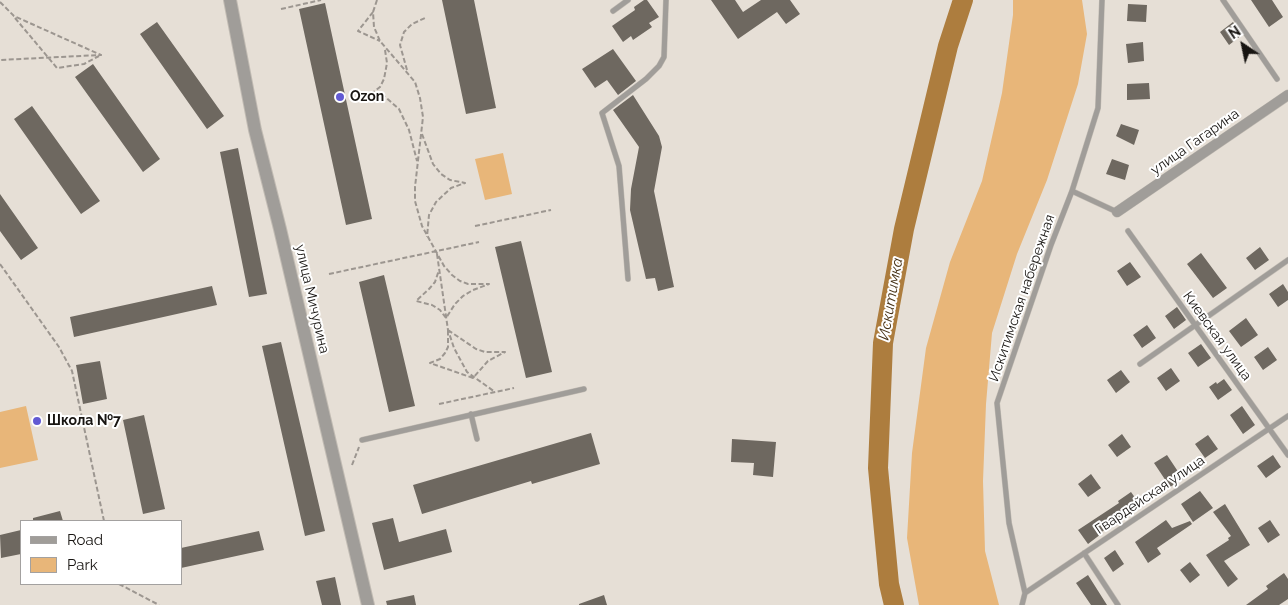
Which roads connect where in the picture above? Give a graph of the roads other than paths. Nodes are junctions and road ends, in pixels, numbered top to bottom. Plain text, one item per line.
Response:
1 (230, 0) edge
2 (628, 0) edge
3 (666, 0) edge
4 (1102, 0) edge
5 (1223, 0) edge
6 (613, 11) dead end
7 (1277, 78) dead end
8 (1288, 94) edge
9 (1072, 192) junction
10 (1117, 212) joint
11 (1128, 231) dead end
12 (1288, 260) edge
13 (628, 278) dead end
14 (1196, 325) junction
15 (1140, 364) dead end
16 (584, 389) dead end
17 (471, 414) junction
18 (1288, 416) edge
19 (1270, 428) junction
20 (477, 439) dead end
21 (362, 440) road end
22 (1288, 455) edge
23 (1084, 553) junction
24 (1025, 593) junction
25 (368, 605) edge
26 (1022, 605) edge
27 (1118, 605) edge

1 - 25 street, улица Мичурина
2 - 6 lane
3 - 13 lane
4 - 9 lane, Искитимская набережная
5 - 7 lane
8 - 10 street, улица Гагарина
9 - 10 lane
9 - 24 lane, Искитимская набережная
11 - 14 lane, Киевская улица
12 - 14 lane
14 - 15 lane
14 - 19 lane, Киевская улица
16 - 17 lane
17 - 20 lane
17 - 21 lane
18 - 19 lane, Гвардейская улица
19 - 22 lane, Киевская улица
19 - 23 lane, Гвардейская улица
23 - 24 lane, Гвардейская улица
23 - 27 lane
24 - 26 lane, Искитимская набережная

